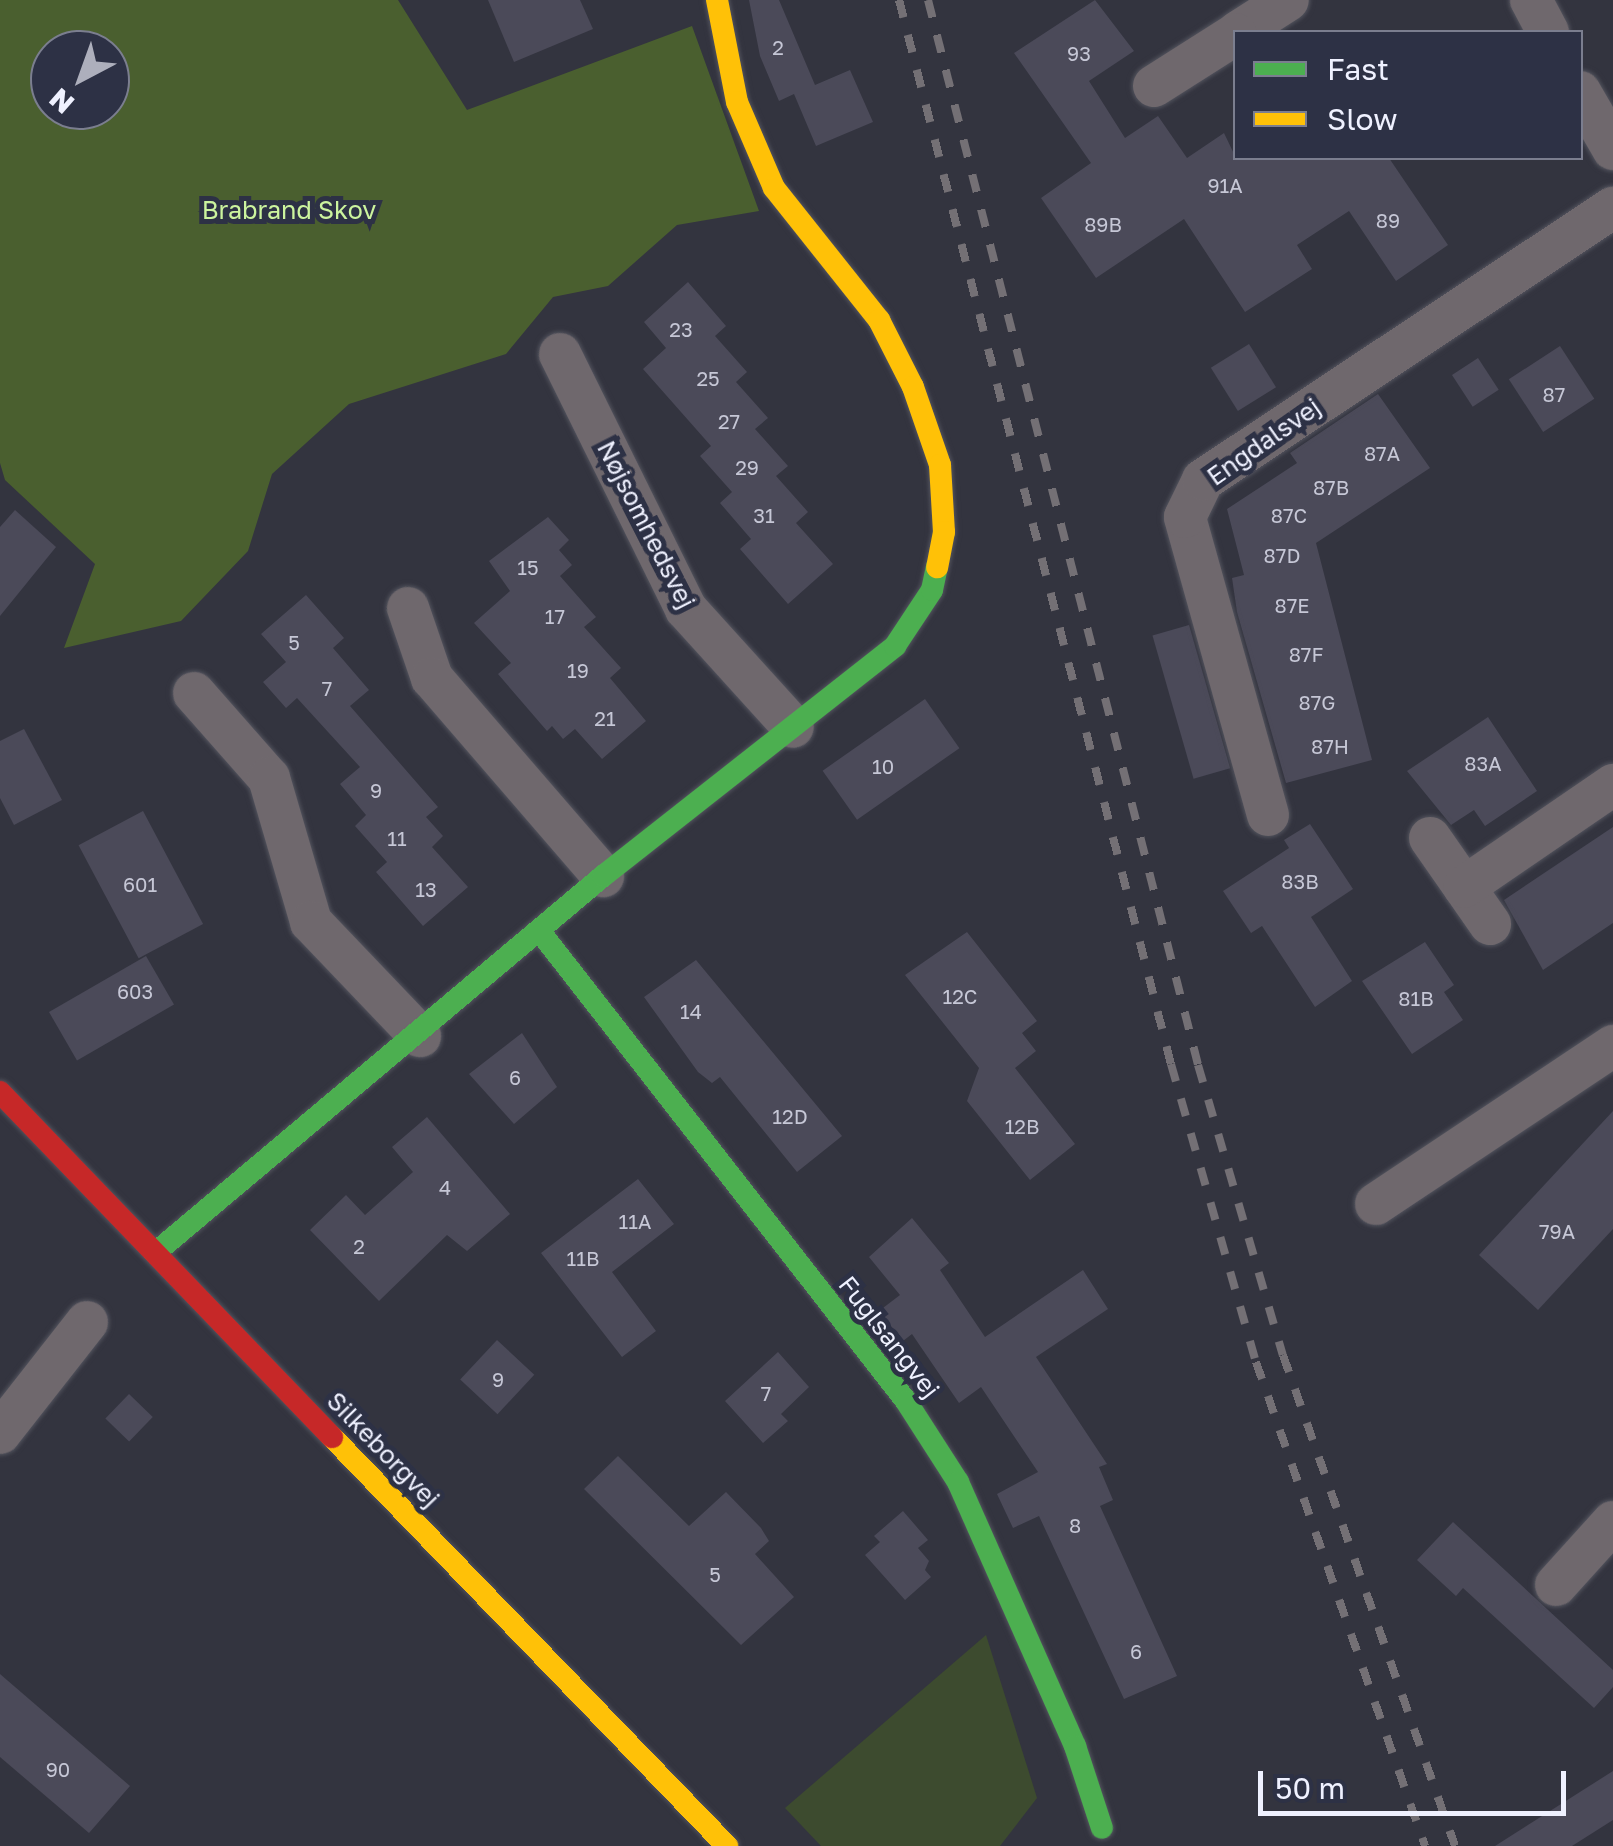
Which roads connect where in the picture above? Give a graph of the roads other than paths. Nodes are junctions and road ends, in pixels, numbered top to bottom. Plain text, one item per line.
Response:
1 (717, 0) edge
2 (1288, 0) edge
3 (1531, 0) edge
4 (1242, 30) edge
5 (1547, 30) edge
6 (1233, 36) edge
7 (1154, 86) dead end
8 (1583, 97) edge
9 (1613, 149) edge
10 (1613, 208) edge
11 (560, 354) dead end
12 (408, 608) dead end
13 (194, 692) dead end
14 (794, 726) junction
15 (1613, 785) edge
16 (1268, 814) dead end
17 (1430, 838) dead end
18 (603, 876) junction
19 (1464, 887) junction
20 (1490, 924) dead end
21 (541, 933) junction
22 (420, 1036) junction
23 (1613, 1046) edge
24 (0, 1092) edge
25 (1376, 1204) dead end
26 (156, 1253) junction
27 (87, 1322) dead end
28 (0, 1433) edge
29 (1613, 1522) edge
30 (1556, 1585) dead end
31 (1102, 1828) dead end
32 (727, 1846) edge

1 - 14 street
2 - 4 street
3 - 5 street
6 - 7 street
8 - 9 street
10 - 16 street, Engdalsvej
11 - 14 street, Nøjsomhedsvej
12 - 18 street
13 - 22 street
14 - 18 street
15 - 19 street
17 - 19 street
18 - 21 street
19 - 20 street
21 - 22 street
21 - 31 street, Fuglsangvej
22 - 26 street
23 - 25 street
24 - 26 street, Silkeborgvej
26 - 32 street, Silkeborgvej
27 - 28 street
29 - 30 street

